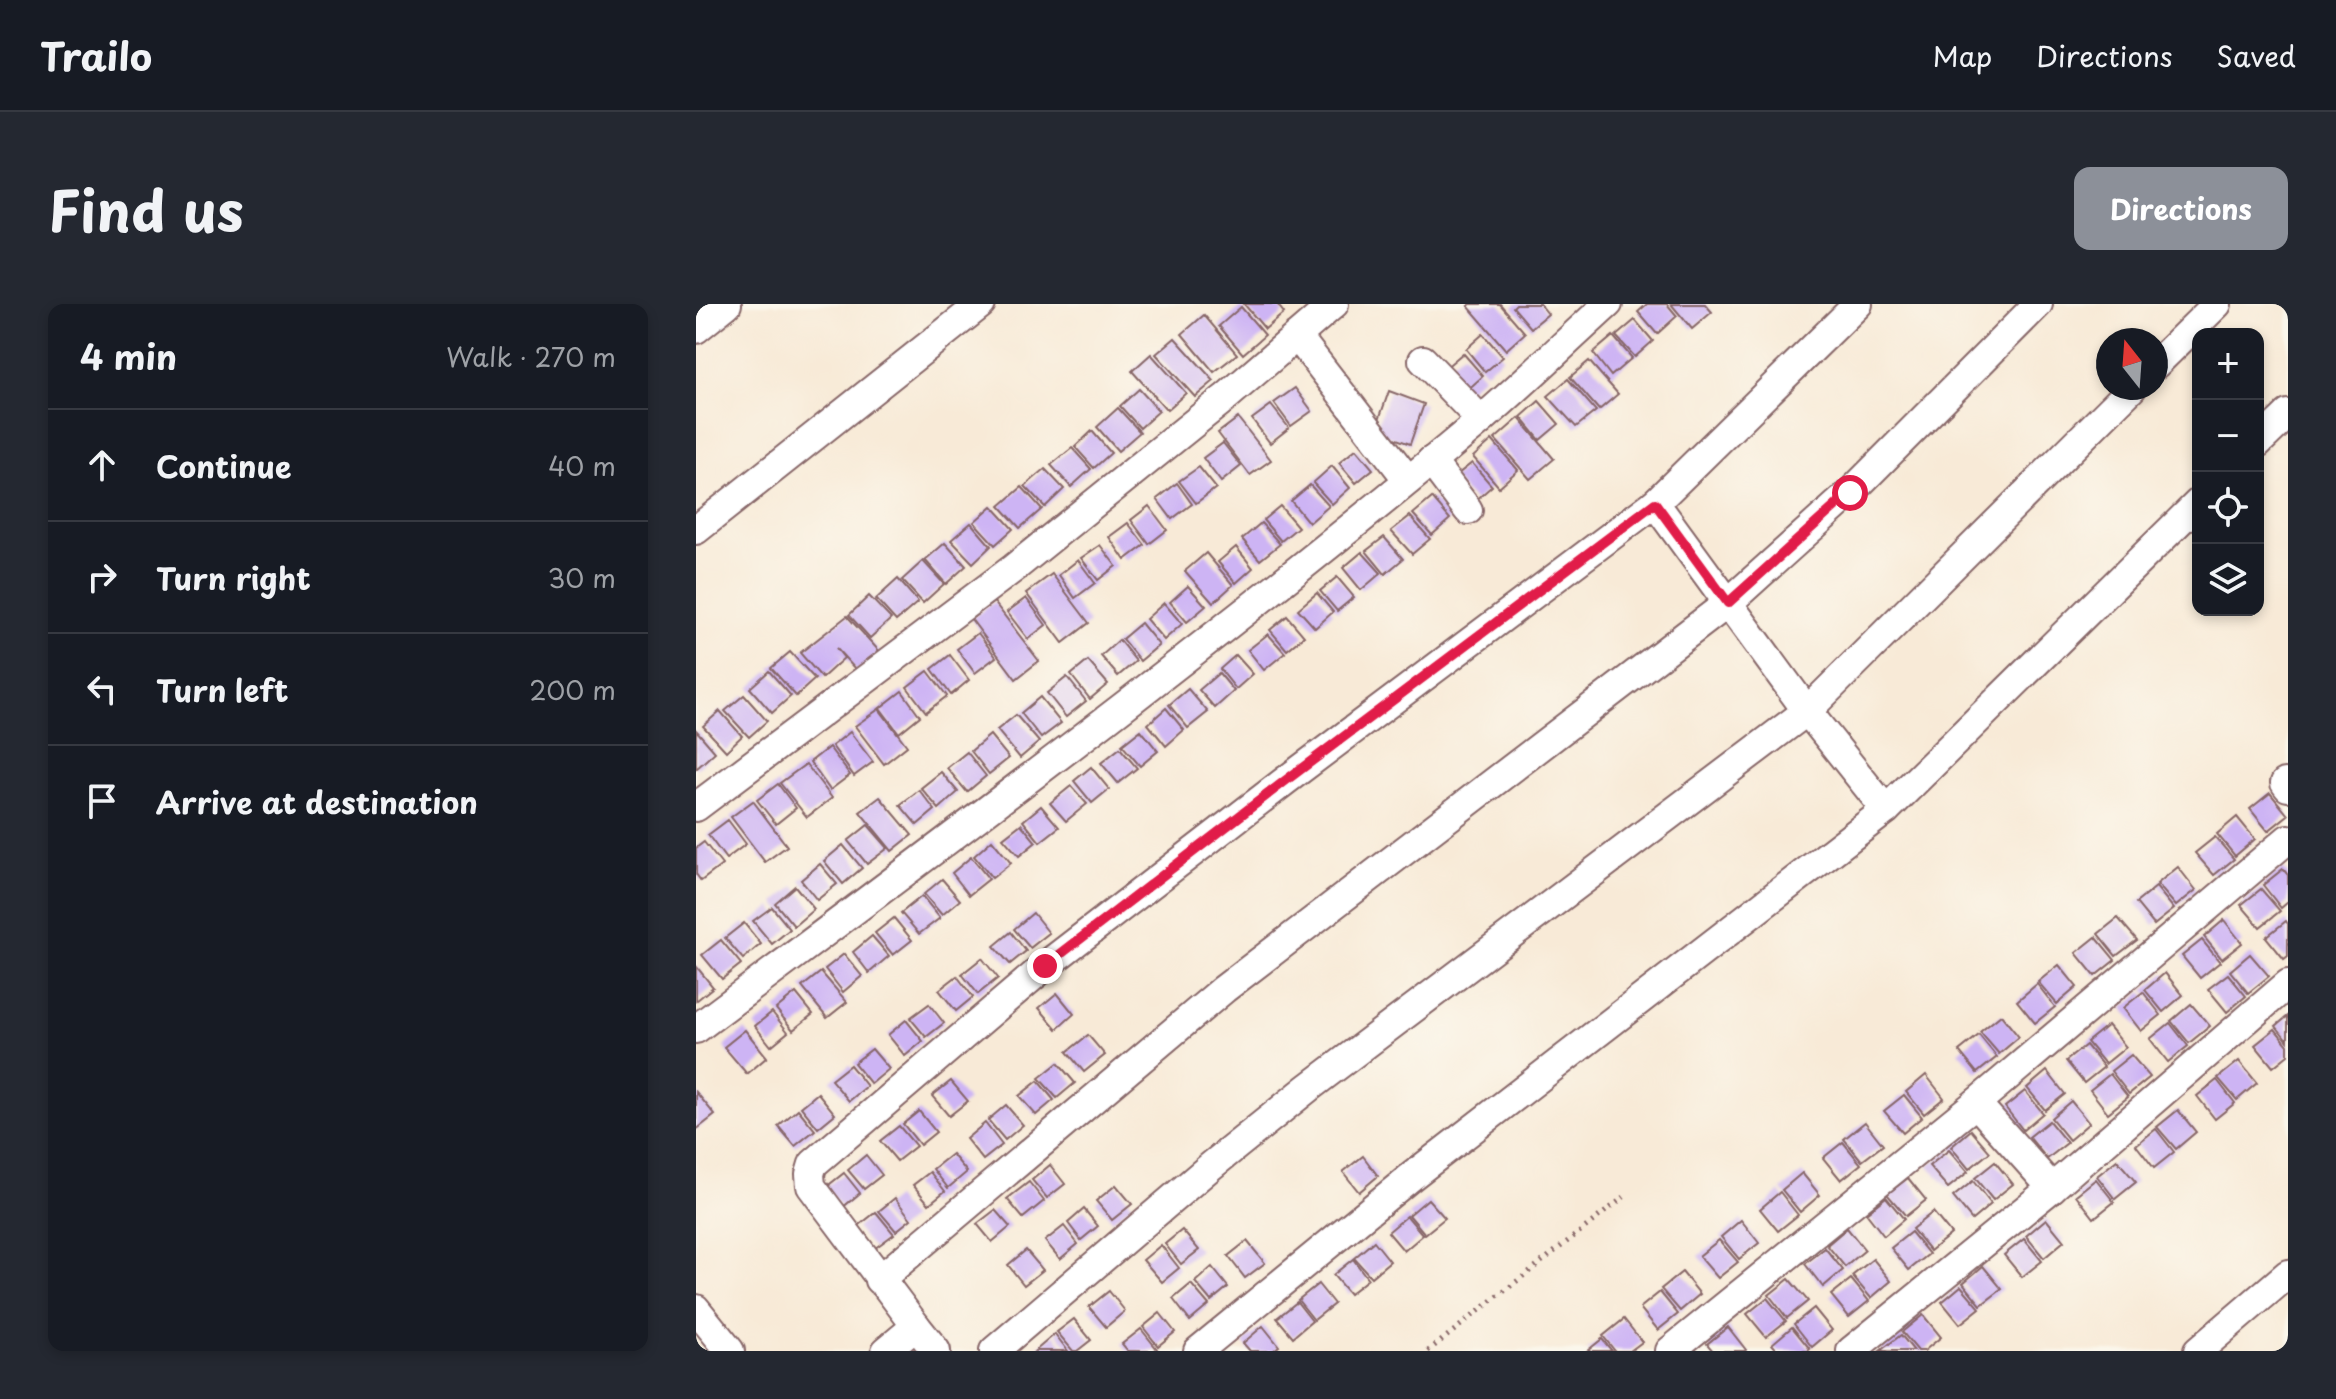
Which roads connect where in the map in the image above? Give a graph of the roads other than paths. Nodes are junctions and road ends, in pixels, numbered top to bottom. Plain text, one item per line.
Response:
1 (727, 304) edge
2 (981, 304) edge
3 (1334, 304) edge
4 (1608, 304) edge
5 (1858, 304) edge
6 (2038, 304) edge
7 (2217, 304) edge
8 (696, 329) edge
9 (1297, 336) junction
10 (2168, 352) edge
11 (1423, 360) dead end
12 (2120, 400) edge
13 (2288, 414) edge
14 (1481, 420) junction
15 (2264, 437) edge
16 (1431, 461) junction
17 (1408, 480) junction
18 (1655, 503) junction
19 (2192, 509) edge
20 (1468, 510) dead end
21 (696, 530) edge
22 (1728, 603) junction
23 (1807, 711) junction
24 (696, 807) edge
25 (1886, 810) junction
26 (2288, 839) edge
27 (2288, 984) edge
28 (696, 1029) edge
29 (1976, 1103) junction
30 (2052, 1188) junction
31 (2288, 1274) edge
32 (879, 1280) junction
33 (696, 1309) edge
34 (916, 1326) junction
35 (721, 1348) edge
36 (886, 1351) edge
37 (936, 1351) edge
38 (994, 1351) edge
39 (1198, 1351) edge
40 (1670, 1351) edge
41 (1851, 1351) edge
42 (2198, 1351) edge

1 - 8 street
2 - 21 street
3 - 9 street
4 - 14 street
5 - 18 street
6 - 22 street
7 - 10 street
9 - 17 street
9 - 24 street
11 - 14 street
12 - 23 street
13 - 15 street
14 - 16 street
16 - 17 street
16 - 20 street
17 - 28 street
18 - 22 street
18 - 32 street
19 - 25 street
22 - 23 street
22 - 32 street
23 - 25 street
23 - 38 street
25 - 39 street
26 - 29 street
27 - 30 street
29 - 30 street
29 - 40 street
30 - 41 street
31 - 42 street
32 - 34 street
33 - 35 street
34 - 36 street
34 - 37 street

